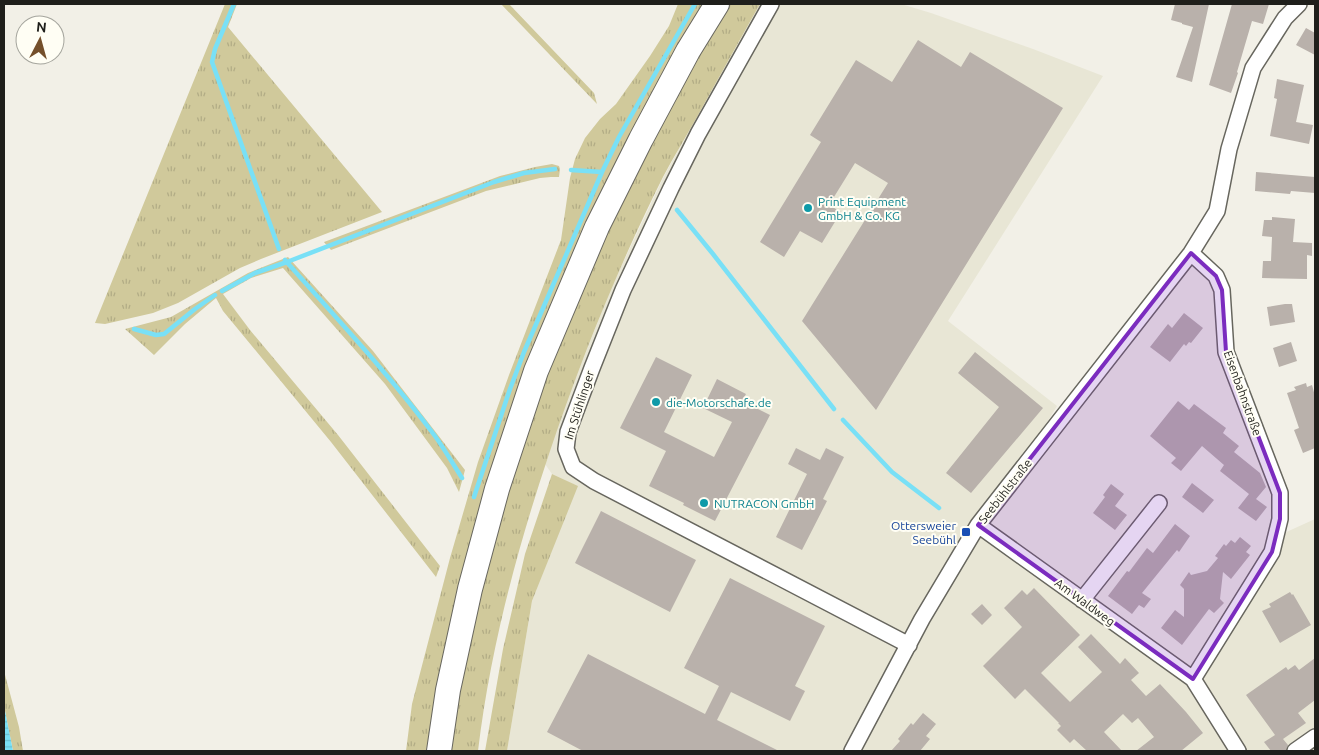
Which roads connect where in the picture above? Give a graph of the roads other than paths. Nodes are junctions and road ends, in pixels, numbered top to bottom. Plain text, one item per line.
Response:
1 (716, 4) edge
2 (771, 4) edge
3 (1299, 4) edge
4 (1191, 253) junction
5 (1159, 503) dead end
6 (978, 525) junction
7 (1082, 600) junction
8 (909, 645) junction
9 (1193, 679) junction
10 (1315, 737) edge
11 (439, 751) edge
12 (852, 751) edge
13 (1238, 751) edge
14 (1295, 751) edge

1 - 11 main road
2 - 8 street, Im Stühlinger
3 - 4 street
4 - 6 street, Seebühlstraße
4 - 9 street, Eisenbahnstraße
5 - 7 street
6 - 7 street, Am Waldweg
6 - 8 street, Seebühlstraße
7 - 9 street, Am Waldweg
8 - 12 street, Seebühlstraße
9 - 13 street
10 - 14 street

